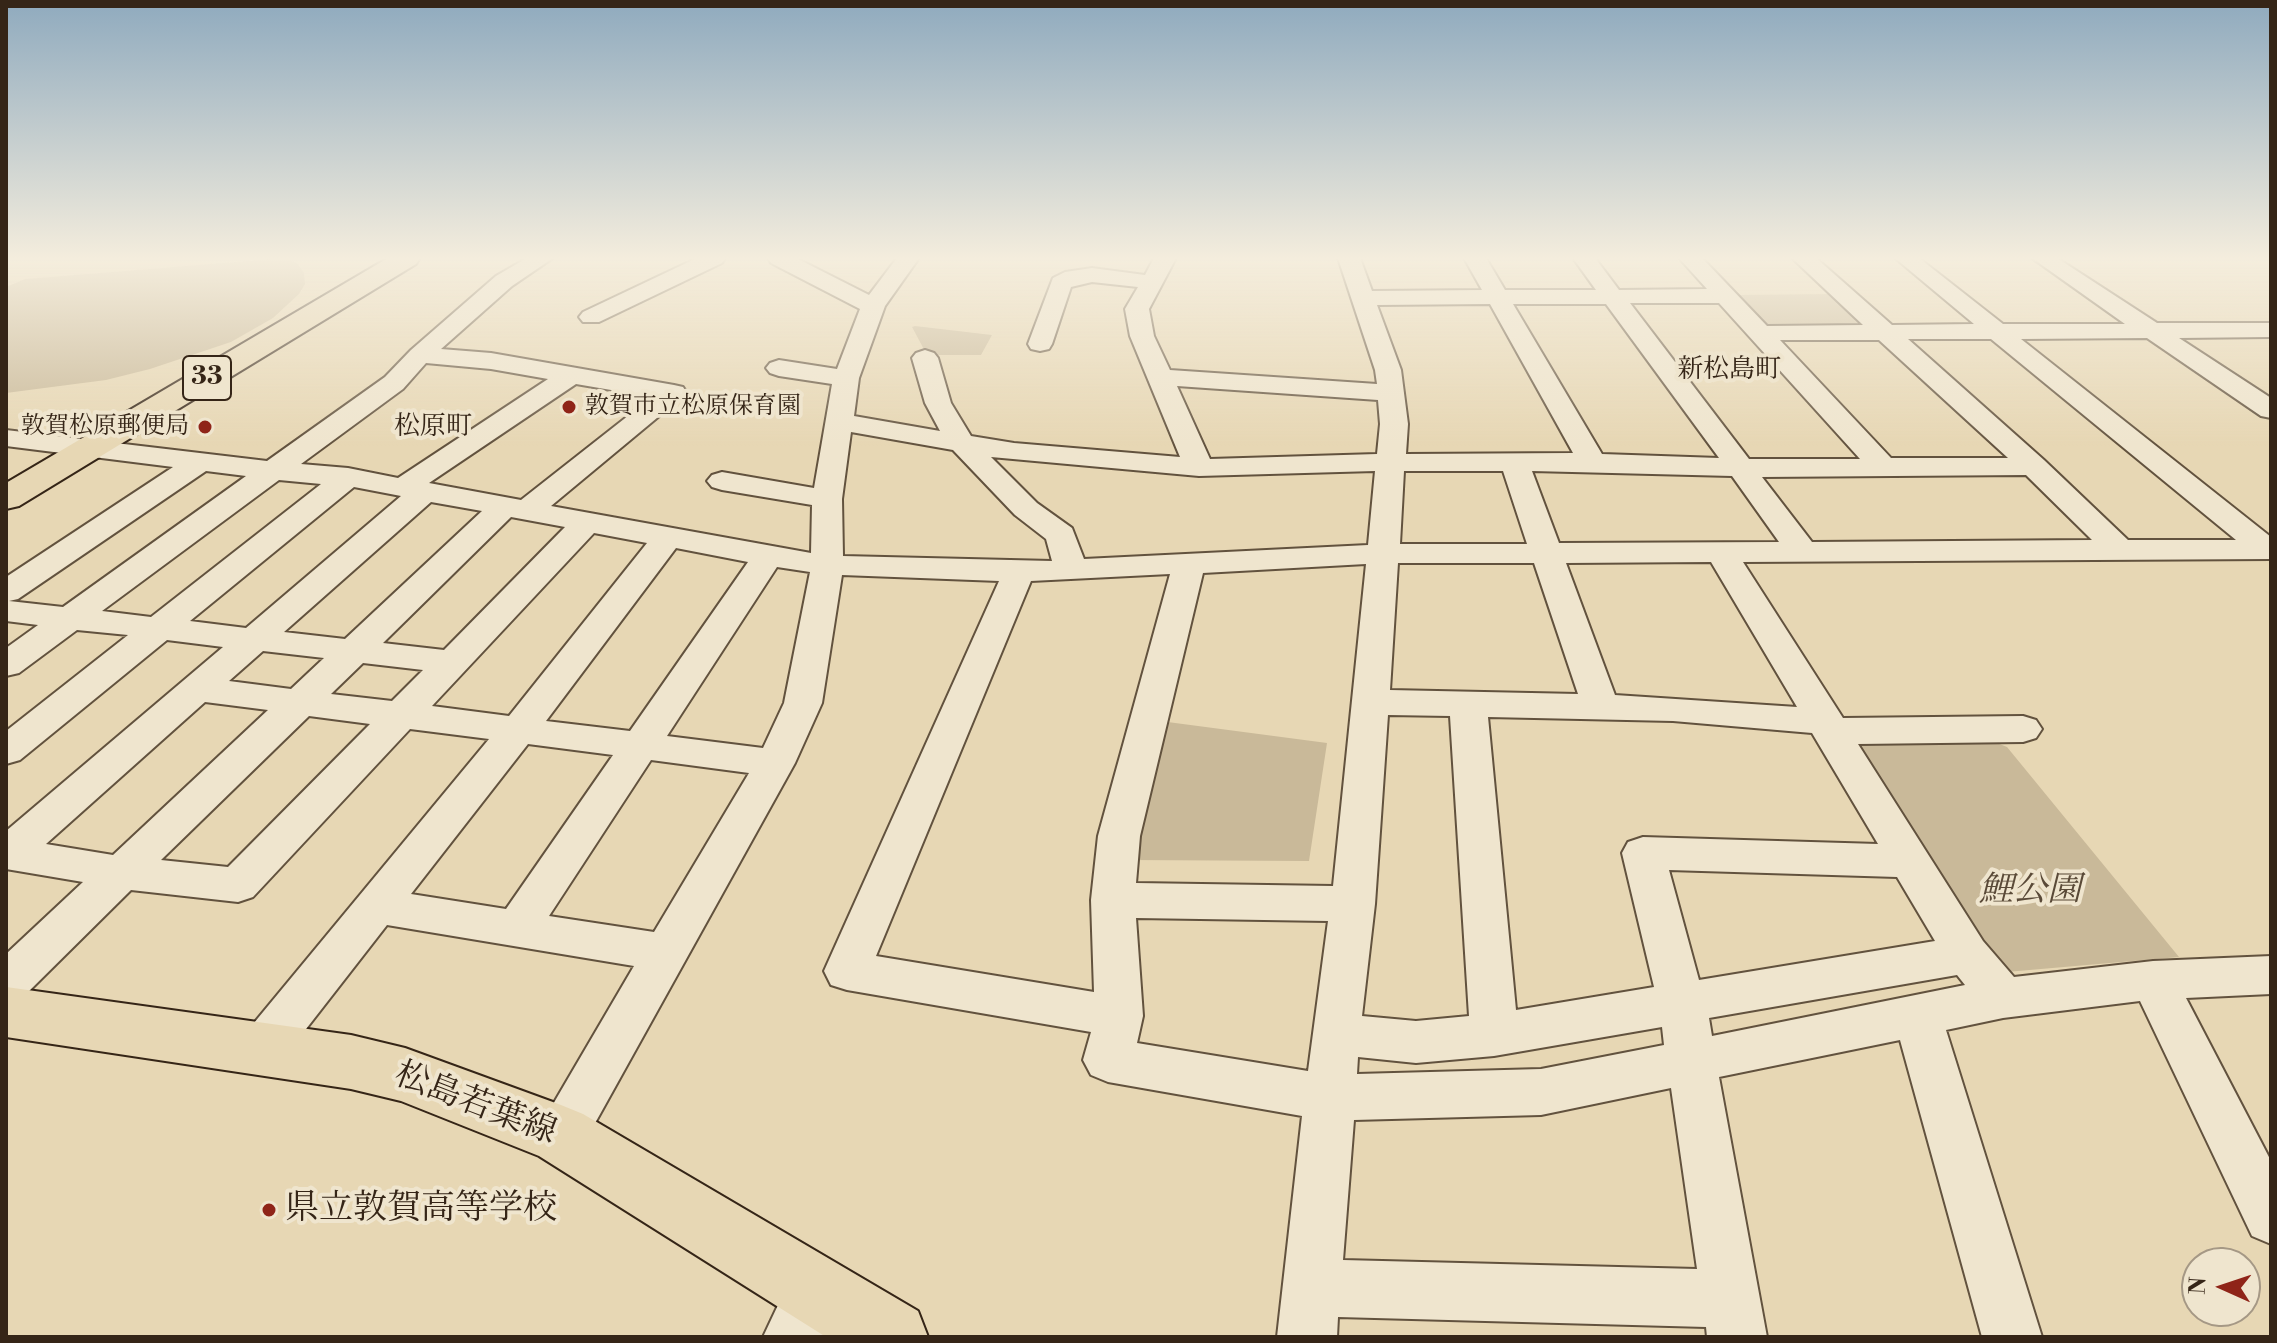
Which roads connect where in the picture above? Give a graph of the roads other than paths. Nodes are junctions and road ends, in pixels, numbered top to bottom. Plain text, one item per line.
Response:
1 (302, 321) edge
2 (459, 321) edge
3 (867, 321) edge
4 (1048, 321) edge
5 (1139, 321) edge
6 (1371, 321) edge
7 (1513, 321) edge
8 (1632, 321) edge
9 (1748, 321) edge
10 (1872, 321) edge
11 (1985, 321) edge
12 (2136, 321) edge
13 (2271, 330) edge
14 (2151, 331) junction
15 (1884, 332) junction
16 (1999, 332) junction
17 (1760, 333) junction
18 (1040, 344) dead end
19 (420, 355) junction
20 (925, 358) dead end
21 (779, 368) dead end
22 (571, 375) junction
23 (1161, 377) junction
24 (846, 378) junction
25 (1392, 393) junction
26 (2271, 410) edge
27 (841, 422) junction
28 (6, 438) edge
29 (960, 441) junction
30 (88, 449) junction
31 (200, 462) junction
32 (1592, 462) junction
33 (1390, 463) junction
34 (1515, 463) junction
35 (2034, 466) junction
36 (1199, 467) junction
37 (1740, 468) junction
38 (1884, 468) junction
39 (274, 471) junction
40 (348, 477) junction
41 (722, 481) dead end
42 (414, 489) junction
43 (6, 498) edge
44 (827, 499) junction
45 (516, 509) junction
46 (587, 522) junction
47 (668, 537) junction
48 (2269, 549) edge
49 (1802, 551) junction
50 (2121, 551) junction
51 (1721, 552) junction
52 (1545, 553) junction
53 (1383, 554) junction
54 (768, 556) junction
55 (1189, 562) junction
56 (827, 565) junction
57 (1071, 569) junction
58 (1019, 572) junction
59 (6, 592) edge
60 (6, 611) edge
61 (71, 618) junction
62 (159, 629) junction
63 (254, 640) junction
64 (354, 649) junction
65 (453, 662) junction
66 (6, 665) edge
67 (197, 689) junction
68 (1371, 702) junction
69 (1468, 703) junction
70 (296, 704) junction
71 (1600, 706) junction
72 (402, 716) junction
73 (1830, 727) junction
74 (519, 729) junction
75 (2023, 729) dead end
76 (643, 743) junction
77 (6, 751) edge
78 (775, 763) junction
79 (7, 853) edge
80 (1909, 861) junction
81 (124, 873) junction
82 (1113, 900) junction
83 (1353, 904) junction
84 (377, 906) junction
85 (518, 927) junction
86 (666, 953) junction
87 (1967, 954) junction
88 (2271, 975) edge
89 (2153, 980) junction
90 (6, 983) edge
91 (2003, 998) junction
92 (1682, 1003) junction
93 (6, 1012) edge
94 (1119, 1016) junction
95 (1918, 1018) junction
96 (1336, 1034) junction
97 (1494, 1035) junction
98 (261, 1050) junction
99 (1693, 1061) junction
100 (1331, 1098) junction
101 (561, 1135) junction
102 (2271, 1217) edge
103 (804, 1313) edge
104 (1310, 1313) edge
105 (1735, 1318) edge
106 (892, 1337) edge
107 (2012, 1337) edge

1 - 30 main road, 33
2 - 19 street
3 - 24 street
4 - 18 street
5 - 23 street
6 - 25 street
7 - 32 street
8 - 37 street
9 - 17 street
10 - 15 street
11 - 16 street
12 - 14 street
13 - 14 street
14 - 16 street
14 - 26 street
15 - 16 street
15 - 17 street
15 - 35 street
16 - 48 street
17 - 38 street
19 - 22 street
19 - 39 street
20 - 29 street
21 - 24 street
22 - 42 street
22 - 45 street
23 - 25 street
23 - 36 street
24 - 27 street
25 - 33 street
27 - 29 street
27 - 44 street
28 - 30 street
29 - 36 street
29 - 57 street
30 - 31 street
30 - 43 main road, 33
31 - 39 street
31 - 59 street
32 - 34 street
32 - 37 street
33 - 34 street
33 - 36 street
33 - 53 street
34 - 52 street
35 - 38 street
35 - 50 street
37 - 38 street
37 - 49 street
39 - 40 street
39 - 61 street
40 - 42 street
40 - 62 street
41 - 44 street
42 - 45 street
42 - 63 street
44 - 56 street
45 - 46 street
45 - 64 street
46 - 47 street
46 - 65 street
47 - 54 street
47 - 74 street
48 - 50 street
49 - 50 street
49 - 51 street
51 - 52 street
51 - 73 street
52 - 53 street
52 - 71 street
53 - 55 street
53 - 68 street
54 - 56 street
54 - 76 street
55 - 57 street
55 - 82 street
56 - 58 street
56 - 78 street
57 - 58 street
58 - 94 street
60 - 61 street
61 - 62 street
61 - 66 street
62 - 63 street
62 - 77 street
63 - 64 street
63 - 67 street
64 - 65 street
64 - 70 street
65 - 72 street
67 - 70 street
67 - 79 street
68 - 69 street
68 - 83 street
69 - 71 street
69 - 97 street
70 - 72 street
70 - 81 street
71 - 73 street
72 - 74 street
72 - 81 street
73 - 75 street
73 - 80 street
74 - 76 street
74 - 84 street
76 - 78 street
76 - 85 street
78 - 86 street
79 - 81 street
80 - 87 street
80 - 92 street
81 - 90 street
82 - 83 street
82 - 94 street
83 - 96 street
84 - 85 street
84 - 98 street
85 - 86 street
86 - 101 street
87 - 91 street
87 - 92 street
88 - 89 street
89 - 91 street
89 - 102 street
91 - 95 street
92 - 97 street
92 - 99 street
93 - 98 main road, 松島若葉線
94 - 100 street
95 - 99 street
95 - 107 street
96 - 97 street
96 - 100 street
98 - 101 main road, 松島若葉線
99 - 100 street
99 - 105 street
100 - 104 street
101 - 103 main road, 松島若葉線
103 - 106 main road, 松島若葉線
104 - 105 street

